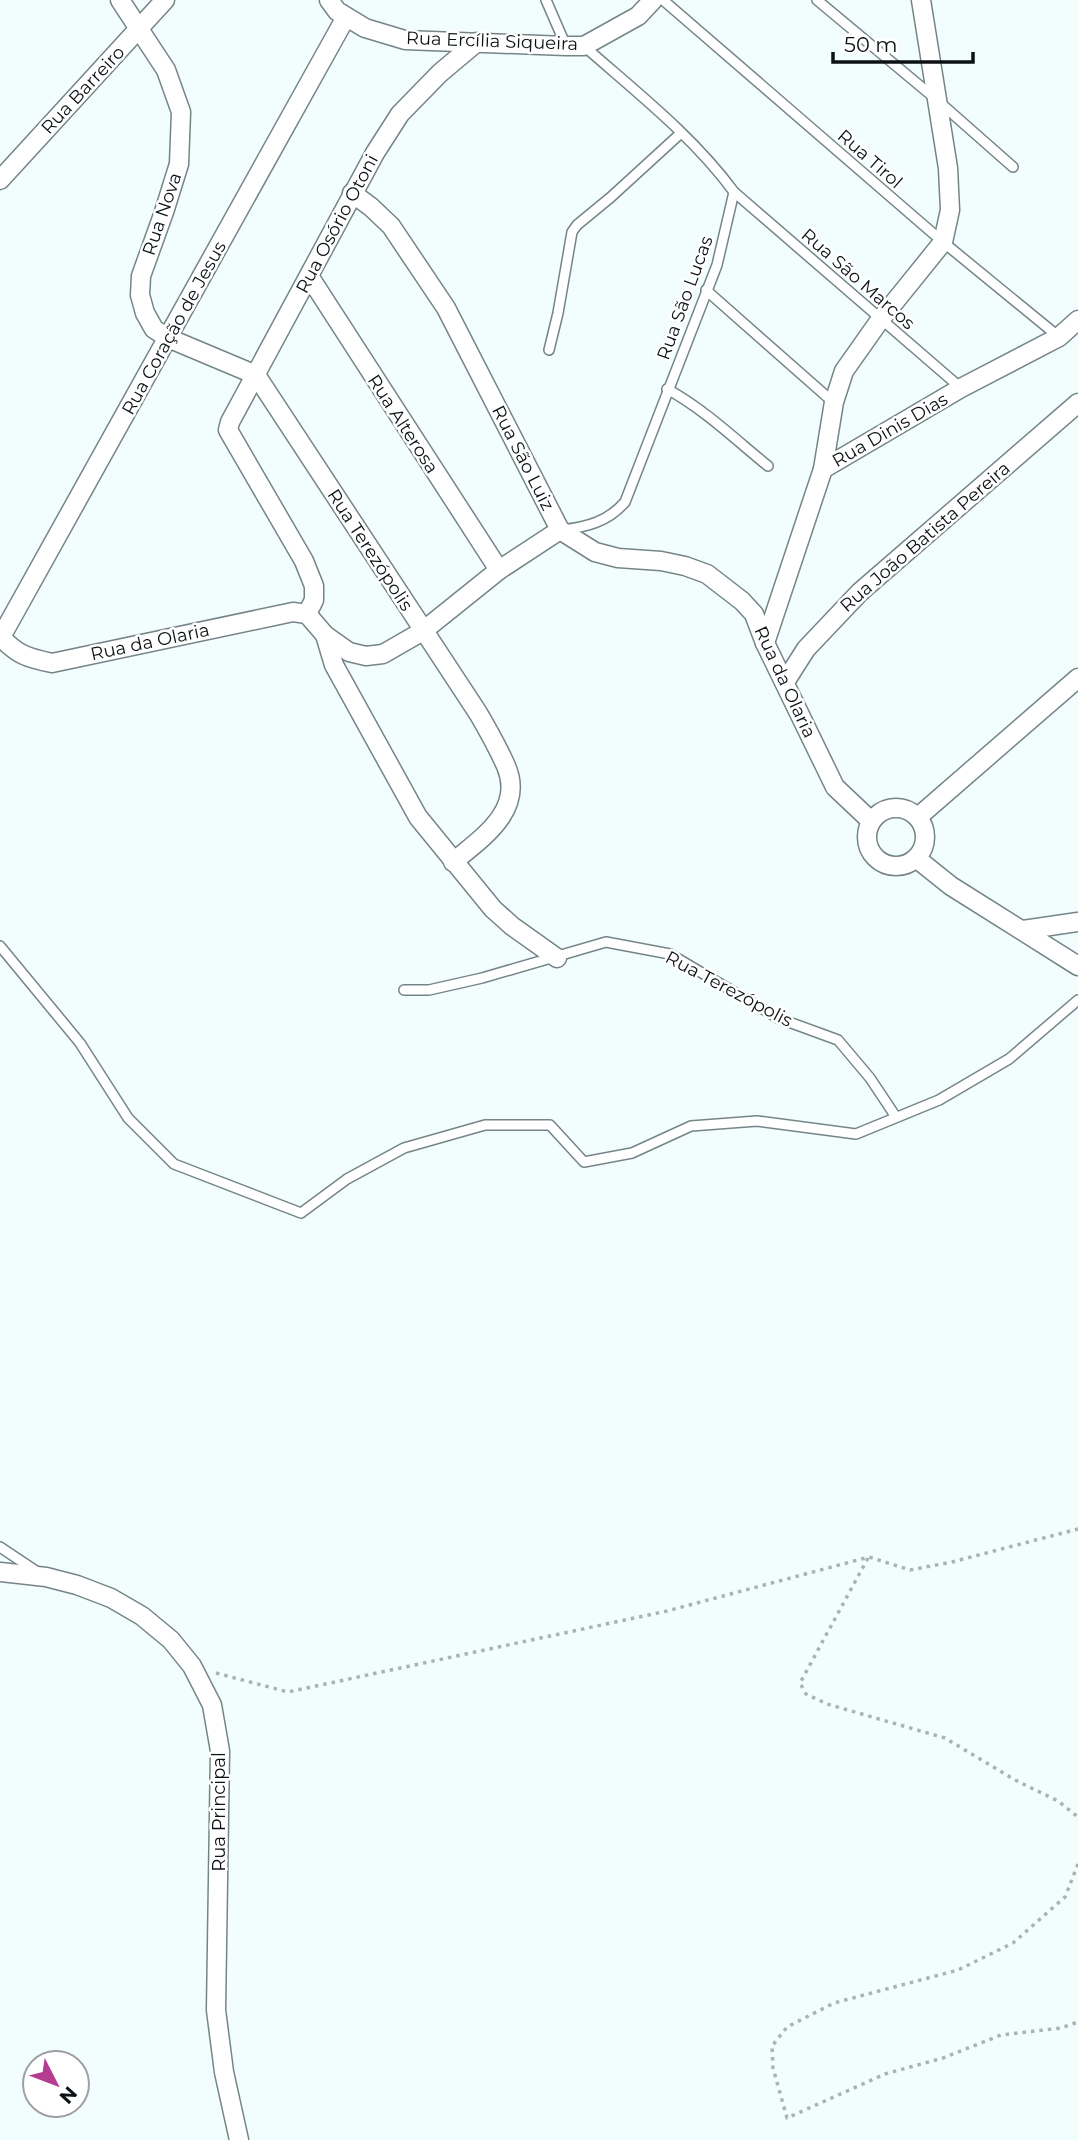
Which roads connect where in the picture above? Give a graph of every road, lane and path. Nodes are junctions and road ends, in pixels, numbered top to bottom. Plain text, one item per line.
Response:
1 (120, 0) edge
2 (164, 0) edge
3 (546, 0) edge
4 (653, 0) edge
5 (663, 0) edge
6 (817, 0) edge
7 (921, 0) edge
8 (331, 1) edge
9 (346, 17) junction
10 (139, 28) junction
11 (477, 43) junction
12 (575, 46) junction
13 (937, 100) junction
14 (681, 133) junction
15 (1013, 167) dead end
16 (0, 180) edge
17 (734, 192) junction
18 (352, 193) junction
19 (943, 243) junction
20 (309, 276) junction
21 (706, 290) junction
22 (880, 320) junction
23 (1078, 320) edge
24 (1059, 337) junction
25 (169, 338) junction
26 (549, 350) dead end
27 (256, 375) junction
28 (961, 388) junction
29 (667, 389) junction
30 (834, 402) junction
31 (1078, 403) edge
32 (768, 467) dead end
33 (823, 469) junction
34 (560, 530) junction
35 (499, 570) junction
36 (307, 614) junction
37 (423, 631) junction
38 (325, 635) junction
39 (1, 637) edge
40 (765, 643) junction
41 (1078, 678) edge
42 (785, 682) junction
43 (918, 817) junction
44 (871, 821) junction
45 (916, 858) junction
46 (453, 862) junction
47 (1078, 922) edge
48 (1023, 930) junction
49 (0, 946) edge
50 (557, 958) junction
51 (1078, 966) edge
52 (404, 990) dead end
53 (1078, 1000) edge
54 (896, 1117) junction
55 (1078, 1529) edge
56 (0, 1547) edge
57 (869, 1557) junction
58 (0, 1572) edge
59 (47, 1577) junction
60 (192, 1666) junction
61 (1078, 1817) edge
62 (1078, 1864) edge
63 (1078, 2022) edge
64 (239, 2140) edge

1 - 10 street, Rua Nova
2 - 10 street, Rua Barreiro
3 - 12 lane
4 - 12 street, Rua Ercília Siqueira
5 - 19 lane, Rua Tirol
6 - 13 lane
7 - 13 street
8 - 9 street, Rua Ercília Siqueira
9 - 11 street, Rua Ercília Siqueira
9 - 25 street, Rua Coração de Jesus
10 - 16 street, Rua Barreiro
10 - 25 street, Rua Nova
11 - 12 street, Rua Ercília Siqueira
11 - 18 street, Rua Osório Otoni
12 - 14 lane
13 - 15 lane
13 - 19 street
14 - 17 lane
14 - 26 lane
17 - 21 lane, Rua São Lucas
17 - 22 lane, Rua São Marcos
18 - 20 street, Rua Osório Otoni
18 - 34 street, Rua São Luiz
19 - 22 street
19 - 24 lane, Rua Tirol
20 - 27 street, Rua Osório Otoni
20 - 35 street, Rua Alterosa
21 - 29 lane, Rua São Lucas
21 - 30 lane
22 - 28 lane, Rua São Marcos
22 - 30 street
23 - 24 street, Rua Dinis Dias
24 - 28 street, Rua Dinis Dias
25 - 27 street, Rua Nova
25 - 39 street, Rua Coração de Jesus
27 - 36 street, Rua Osório Otoni
27 - 37 street, Rua Terezópolis
28 - 33 street, Rua Dinis Dias
29 - 32 lane
29 - 34 lane, Rua São Lucas
30 - 33 street
31 - 42 street, Rua João Batista Pereira
33 - 40 street, Rua Dinis Dias
34 - 35 street, Rua São Luiz
34 - 40 street, Rua da Olaria
35 - 37 street, Rua São Luiz
36 - 38 street
36 - 39 street, Rua da Olaria
37 - 38 street, Rua São Luiz
37 - 46 street, Rua Terezópolis
38 - 46 street
40 - 42 street, Rua da Olaria
41 - 43 street
42 - 44 street, Rua da Olaria
43 - 44 street
43 - 45 street
44 - 45 street
45 - 48 street
46 - 50 street
47 - 48 street
48 - 51 street
49 - 54 lane
50 - 52 lane, Rua Terezópolis
50 - 54 lane, Rua Terezópolis
53 - 54 lane
55 - 57 path
56 - 59 lane
57 - 60 path
57 - 61 path
58 - 59 street, Rua Principal
59 - 60 street, Rua Principal
60 - 64 street, Rua Principal
62 - 63 path

